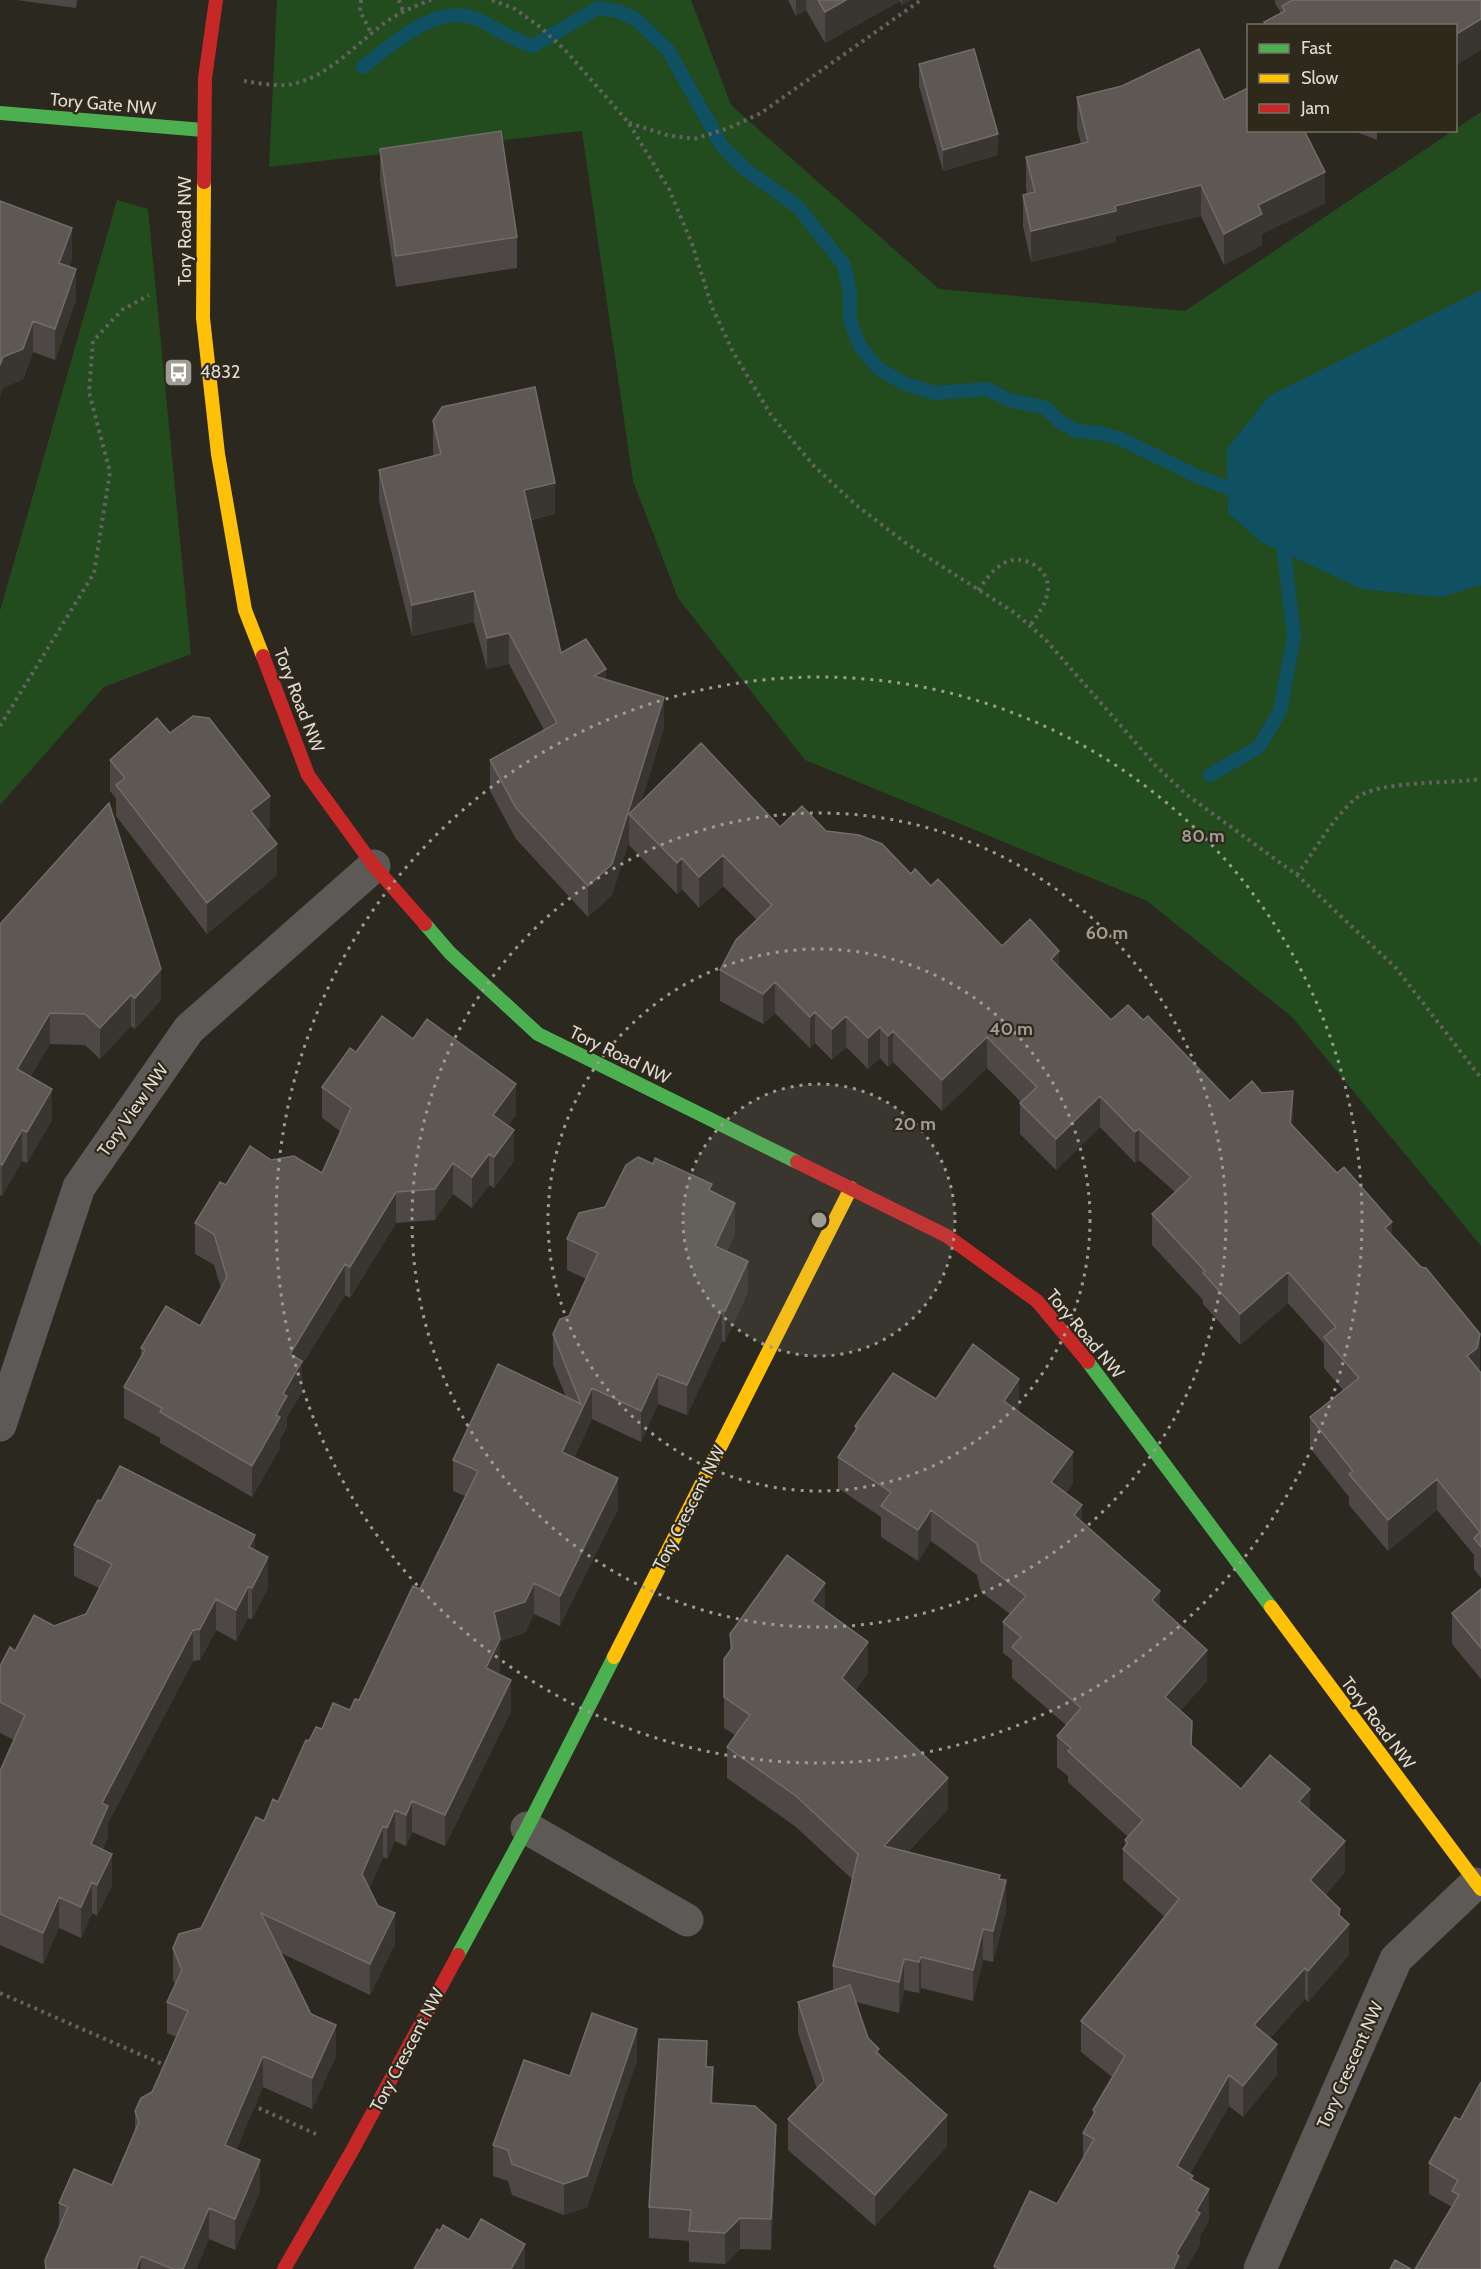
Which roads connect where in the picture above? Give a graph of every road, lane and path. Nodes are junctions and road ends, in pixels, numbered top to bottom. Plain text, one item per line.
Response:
1 (216, 0) edge
2 (361, 0) edge
3 (399, 0) edge
4 (431, 0) edge
5 (492, 0) edge
6 (921, 0) edge
7 (403, 11) junction
8 (372, 35) junction
9 (205, 78) junction
10 (0, 113) edge
11 (628, 122) junction
12 (203, 130) junction
13 (149, 295) dead end
14 (978, 590) junction
15 (1030, 626) junction
16 (0, 726) edge
17 (1481, 779) edge
18 (374, 866) junction
19 (1297, 875) junction
20 (1481, 1078) edge
21 (851, 1188) junction
22 (0, 1425) edge
23 (527, 1828) junction
24 (1478, 1887) edge
25 (687, 1920) dead end
26 (0, 1993) edge
27 (171, 2068) edge
28 (245, 2102) edge
29 (352, 2151) junction
30 (284, 2269) edge
31 (1260, 2269) edge

1 - 9 street, Tory Road NW
2 - 8 path
3 - 7 path
4 - 7 path
5 - 11 path
6 - 11 path
7 - 8 path
8 - 9 path
9 - 12 street, Tory Road NW
10 - 12 street, Tory Gate NW
11 - 14 path
12 - 18 street, Tory Road NW
13 - 16 path
14 - 15 path
14 - 15 path
15 - 19 path
17 - 19 path
18 - 21 street, Tory Road NW
18 - 22 street, Tory View NW
19 - 20 path
21 - 23 street, Tory Crescent NW
21 - 24 street, Tory Road NW
23 - 25 street
23 - 29 street, Tory Crescent NW
24 - 31 street, Tory Crescent NW
26 - 27 path
28 - 29 path
29 - 30 street, Tory Crescent NW

